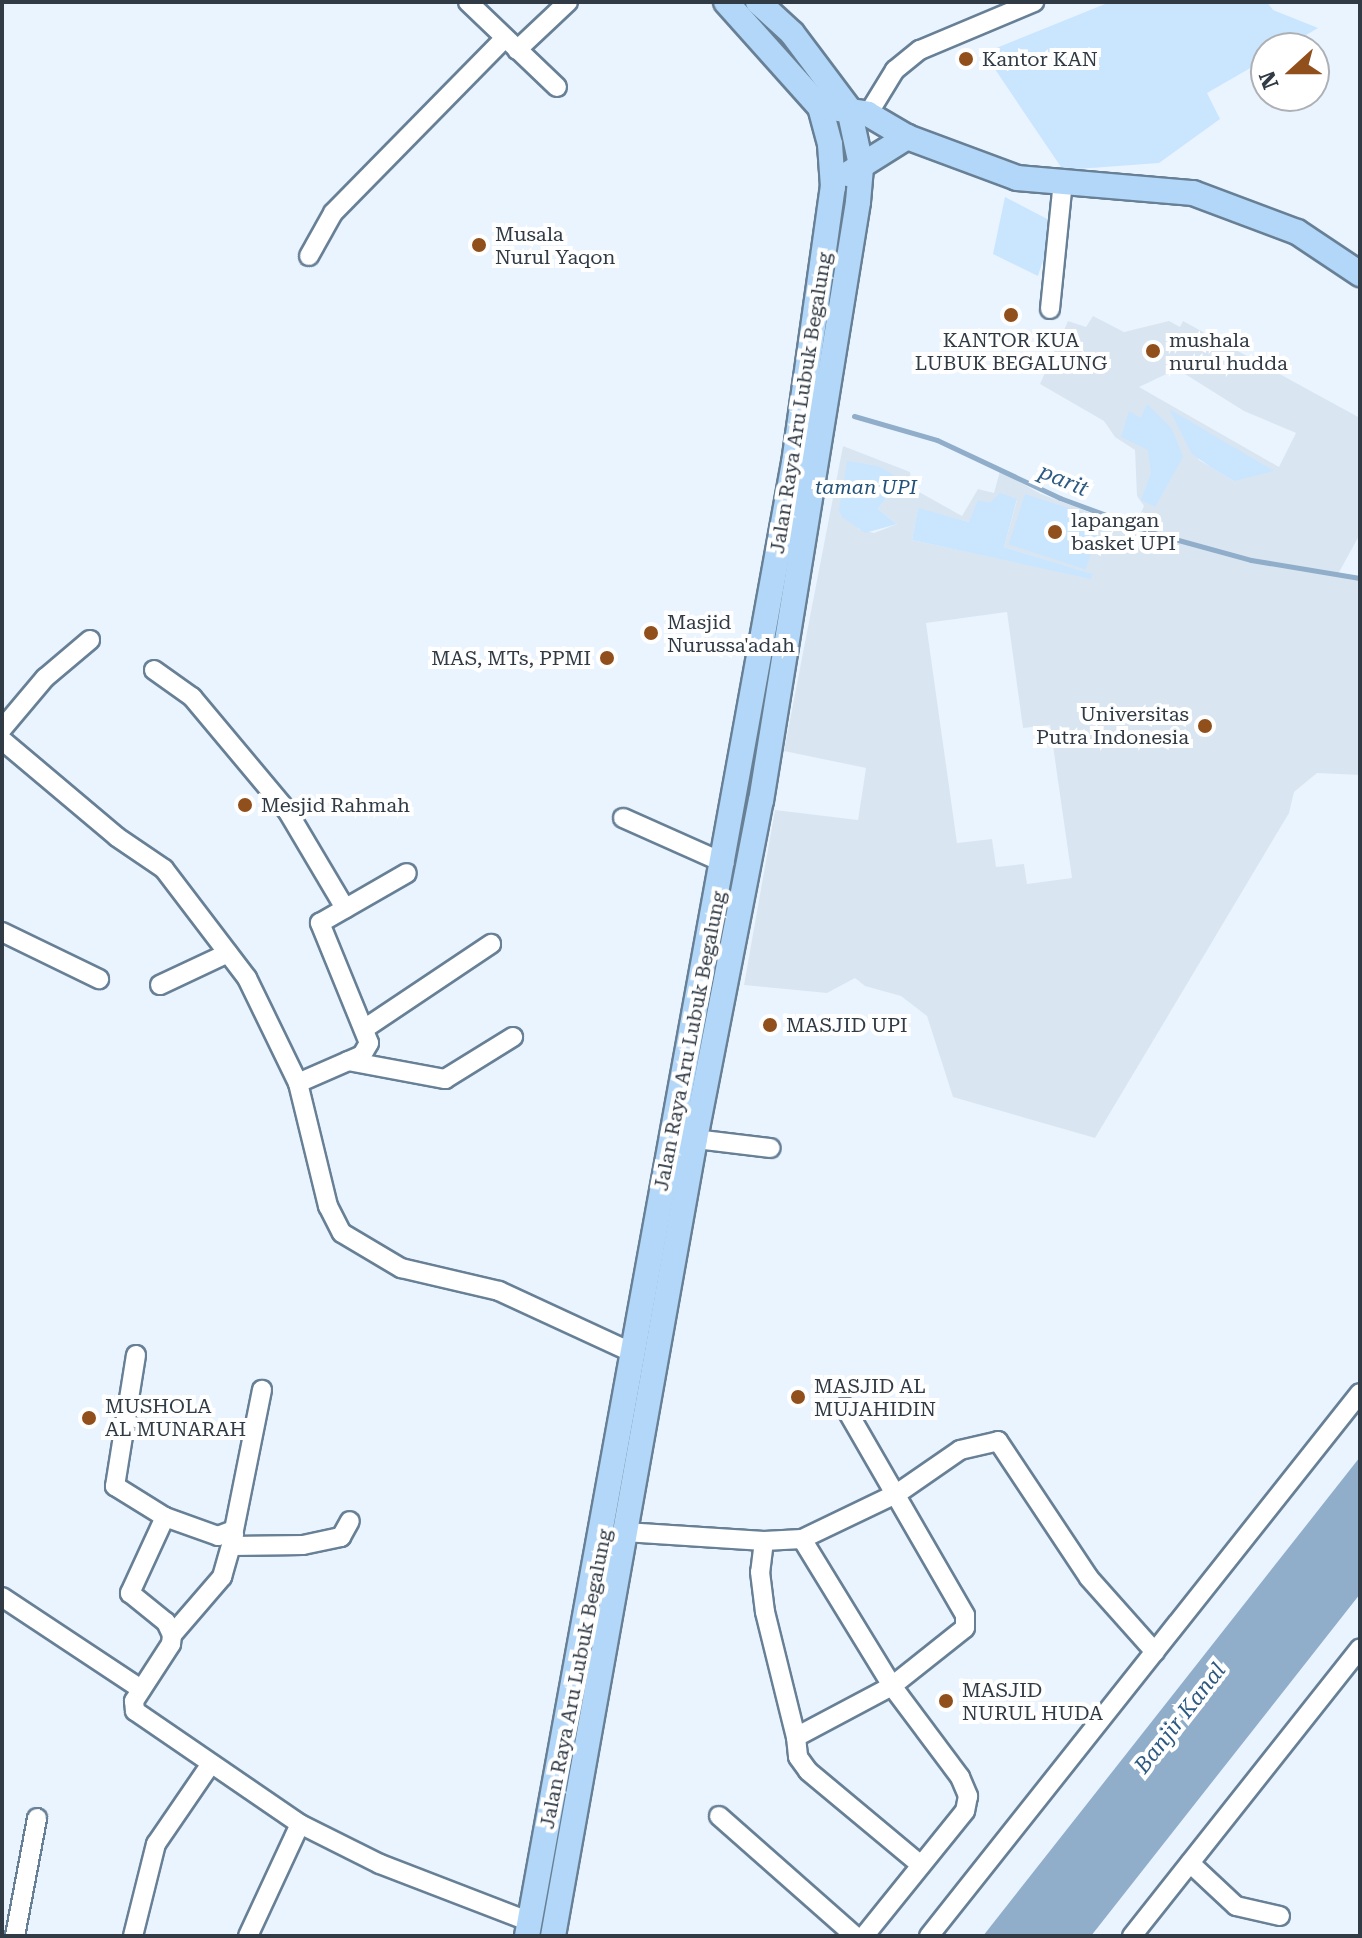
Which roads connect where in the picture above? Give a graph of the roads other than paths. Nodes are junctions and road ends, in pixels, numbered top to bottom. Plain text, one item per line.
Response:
1 (468, 2) edge
2 (568, 2) edge
3 (726, 2) edge
4 (758, 2) edge
5 (982, 2) edge
6 (1034, 2) edge
7 (994, 19) junction
8 (510, 45) junction
9 (557, 87) dead end
10 (820, 107) junction
11 (859, 112) junction
12 (907, 137) junction
13 (861, 165) junction
14 (1063, 182) junction
15 (833, 187) junction
16 (309, 256) dead end
17 (1360, 274) edge
18 (1050, 309) dead end
19 (794, 463) junction
20 (819, 466) junction
21 (90, 640) dead end
22 (154, 670) dead end
23 (2, 729) edge
24 (2, 740) edge
25 (623, 818) dead end
26 (724, 863) junction
27 (407, 873) dead end
28 (345, 908) junction
29 (2, 932) edge
30 (491, 944) dead end
31 (228, 953) junction
32 (99, 979) dead end
33 (160, 985) dead end
34 (696, 993) junction
35 (724, 996) junction
36 (364, 1029) junction
37 (513, 1037) dead end
38 (345, 1061) junction
39 (298, 1083) junction
40 (695, 1139) junction
41 (770, 1148) dead end
42 (633, 1353) junction
43 (136, 1355) dead end
44 (262, 1390) dead end
45 (1360, 1393) edge
46 (845, 1407) dead end
47 (898, 1493) junction
48 (165, 1517) junction
49 (350, 1521) dead end
50 (625, 1532) junction
51 (233, 1538) junction
52 (802, 1539) junction
53 (764, 1541) junction
54 (2, 1597) edge
55 (172, 1635) junction
56 (1360, 1648) edge
57 (1155, 1652) junction
58 (892, 1686) junction
59 (141, 1689) junction
60 (796, 1737) junction
61 (574, 1760) junction
62 (210, 1765) junction
63 (719, 1816) dead end
64 (37, 1818) dead end
65 (300, 1824) junction
66 (1190, 1863) junction
67 (921, 1865) junction
68 (1280, 1916) dead end
69 (528, 1929) edge
70 (15, 1936) edge
71 (133, 1936) edge
72 (248, 1936) edge
73 (553, 1936) edge
74 (855, 1936) edge
75 (864, 1936) edge
76 (929, 1936) edge
77 (1132, 1936) edge

1 - 8 street
2 - 8 street
3 - 10 main road
4 - 11 main road
5 - 7 street
6 - 7 street
7 - 11 street
8 - 9 street
8 - 16 street
10 - 11 main road
10 - 15 main road, Jalan Raya Aru Lubuk Begalung
11 - 12 main road
11 - 13 main road
12 - 13 main road
12 - 14 main road
13 - 15 main road
13 - 20 main road, Jalan Raya Aru Lubuk Begalung
14 - 17 main road
14 - 18 street
15 - 19 main road, Jalan Raya Aru Lubuk Begalung
19 - 20 main road
19 - 26 main road, Jalan Raya Aru Lubuk Begalung
20 - 35 main road, Jalan Raya Aru Lubuk Begalung
21 - 23 street
22 - 28 street
24 - 31 street
25 - 26 street
26 - 34 main road, Jalan Raya Aru Lubuk Begalung
27 - 28 street
28 - 36 street
29 - 32 street
30 - 36 street
31 - 33 street
31 - 39 street
34 - 35 main road
34 - 42 main road, Jalan Raya Aru Lubuk Begalung
35 - 40 main road, Jalan Raya Aru Lubuk Begalung
36 - 38 street
37 - 38 street
38 - 39 street
39 - 42 street
40 - 41 street
40 - 50 main road, Jalan Raya Aru Lubuk Begalung
42 - 61 main road, Jalan Raya Aru Lubuk Begalung
43 - 48 street
44 - 51 street
45 - 57 street
46 - 47 street
47 - 52 street
47 - 57 street
47 - 58 street
48 - 51 street
48 - 55 street
49 - 51 street
50 - 53 street
50 - 61 main road, Jalan Raya Aru Lubuk Begalung
51 - 55 street
52 - 53 street
52 - 58 street
53 - 60 street
54 - 59 street
55 - 59 street
56 - 66 street
57 - 76 street
58 - 60 street
58 - 67 street
59 - 62 street
60 - 67 street
61 - 69 main road, Jalan Raya Aru Lubuk Begalung
61 - 73 main road, Jalan Raya Aru Lubuk Begalung
62 - 65 street
62 - 71 street
63 - 74 street
64 - 70 street
65 - 69 street
65 - 72 street
66 - 68 street
66 - 77 street
67 - 75 street

